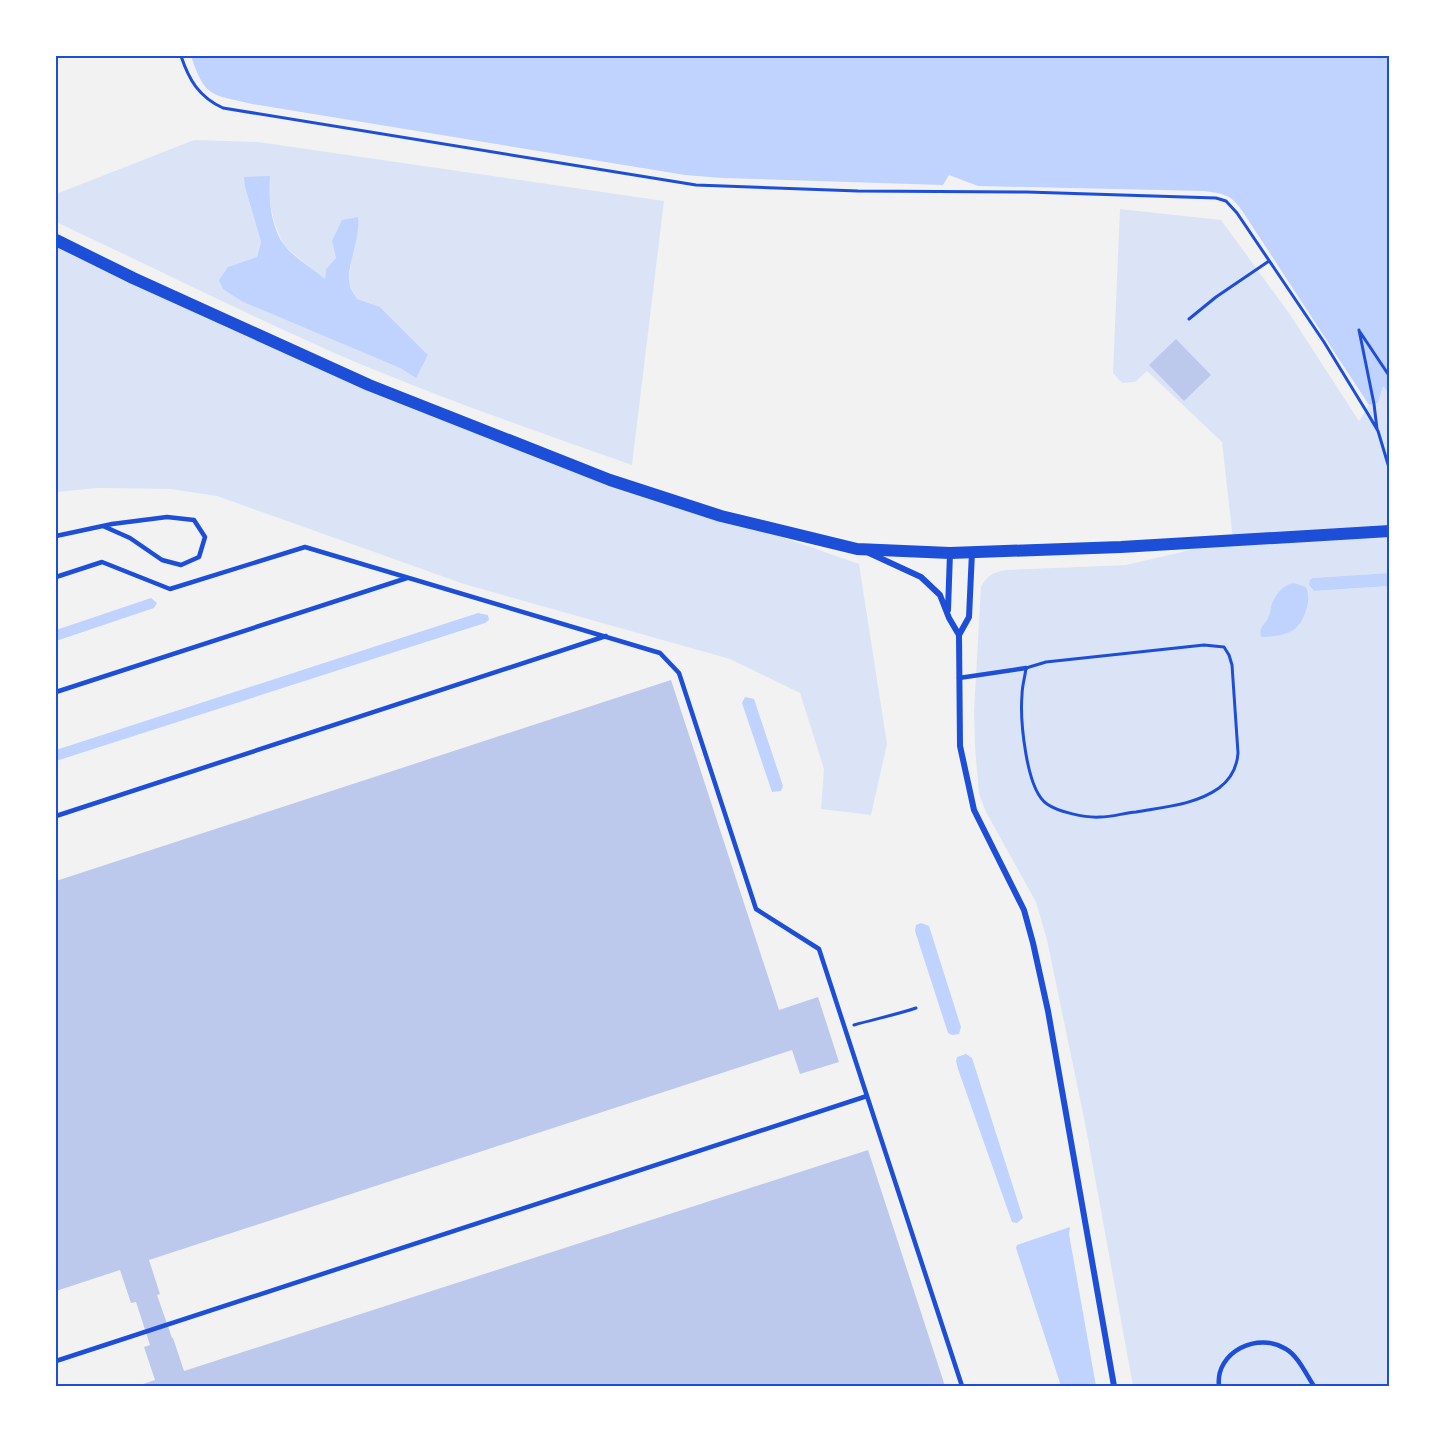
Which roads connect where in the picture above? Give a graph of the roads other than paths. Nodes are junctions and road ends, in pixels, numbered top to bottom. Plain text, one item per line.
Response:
1 (56, 240) edge
2 (103, 526) junction
3 (1389, 531) edge
4 (56, 536) edge
5 (864, 550) junction
6 (972, 552) junction
7 (950, 553) junction
8 (56, 577) edge
9 (408, 578) junction
10 (948, 614) junction
11 (959, 635) junction
12 (606, 636) junction
13 (1026, 668) road end
14 (959, 678) junction
15 (56, 692) edge
16 (56, 816) edge
17 (867, 1096) junction
18 (56, 1360) edge
19 (963, 1386) edge
20 (1114, 1386) edge
21 (1219, 1386) edge
22 (1314, 1386) edge

1 - 5 main road
2 - 2 lane
2 - 4 lane
3 - 6 main road
5 - 7 main road
5 - 10 street
6 - 7 main road
6 - 11 street
7 - 10 street
8 - 9 lane
9 - 12 lane
9 - 15 lane
10 - 11 street
11 - 14 street
12 - 16 lane
12 - 17 lane
13 - 14 lane
14 - 20 street
17 - 18 lane
17 - 19 lane
21 - 22 lane

